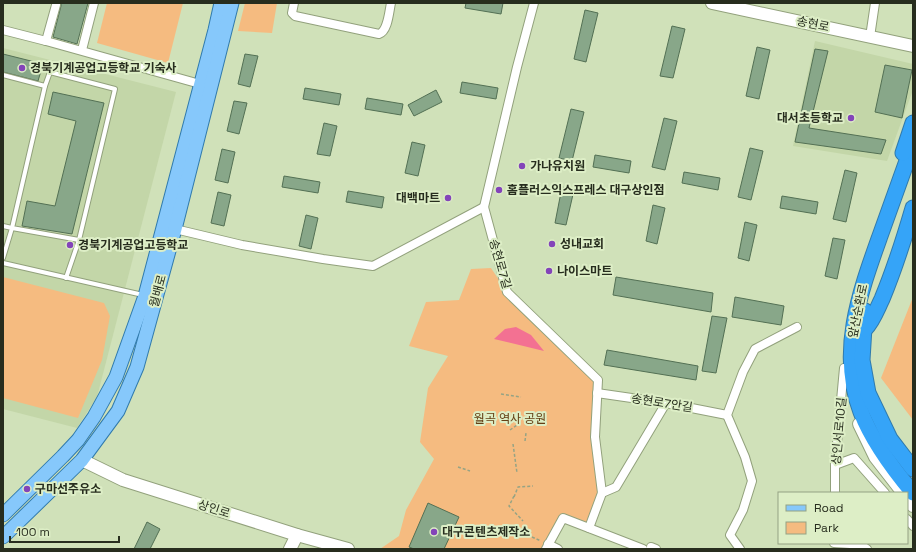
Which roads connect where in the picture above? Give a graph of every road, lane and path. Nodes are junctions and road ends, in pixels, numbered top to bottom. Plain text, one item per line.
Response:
1 (94, 3) edge
2 (221, 3) edge
3 (232, 3) edge
4 (294, 3) edge
5 (534, 3) edge
6 (712, 3) edge
7 (875, 3) edge
8 (388, 4) edge
9 (56, 5) dead end
10 (3, 30) edge
11 (870, 37) junction
12 (46, 41) junction
13 (913, 46) edge
14 (82, 50) junction
15 (3, 75) edge
16 (200, 84) junction
17 (45, 86) junction
18 (913, 124) edge
19 (913, 144) edge
20 (913, 172) edge
21 (484, 207) junction
22 (913, 208) edge
23 (3, 226) edge
24 (12, 228) junction
25 (175, 230) junction
26 (79, 240) junction
27 (3, 258) edge
28 (3, 263) edge
29 (66, 278) junction
30 (145, 296) junction
31 (797, 327) dead end
32 (858, 333) junction
33 (844, 368) junction
34 (597, 393) junction
35 (501, 394) dead end
36 (521, 397) dead end
37 (666, 403) junction
38 (727, 415) junction
39 (521, 422) dead end
40 (510, 430) dead end
41 (526, 433) dead end
42 (525, 441) dead end
43 (513, 444) dead end
44 (913, 458) edge
45 (82, 460) junction
46 (835, 465) junction
47 (458, 467) dead end
48 (913, 469) edge
49 (470, 471) dead end
50 (517, 473) dead end
51 (533, 486) dead end
52 (835, 492) edge
53 (884, 492) edge
54 (901, 492) edge
55 (602, 493) junction
56 (913, 493) edge
57 (3, 515) edge
58 (523, 521) dead end
59 (590, 528) junction
60 (297, 536) junction
61 (532, 536) dead end
62 (3, 537) edge
63 (842, 544) edge
64 (547, 547) edge
65 (290, 549) edge
66 (348, 549) edge
67 (558, 549) edge
68 (643, 549) edge
69 (651, 549) edge
70 (656, 549) edge
71 (740, 549) edge
72 (867, 549) edge

1 - 14 street
2 - 16 main road, 월배로
3 - 25 main road, 월배로
4 - 8 street
5 - 21 street, 송현로7길
6 - 11 main road, 송현로
7 - 11 street
9 - 12 street
10 - 12 street
11 - 13 main road, 송현로
12 - 14 street
14 - 16 street
15 - 17 lane
16 - 30 main road, 월배로
17 - 24 lane
17 - 26 lane
18 - 32 highway
19 - 32 highway, 앞산순환로
20 - 32 highway, 앞산순환로
21 - 25 street
21 - 34 street, 송현로7길
22 - 32 highway
23 - 24 lane
24 - 26 lane
24 - 27 lane
25 - 45 main road, 월배로
26 - 29 lane
28 - 29 lane
29 - 30 lane
30 - 57 main road, 월배로
31 - 38 street
32 - 33 main road
32 - 44 main road
32 - 48 highway, 앞산순환로
32 - 56 highway, 앞산순환로
33 - 46 street, 상인서로10길
33 - 54 main road
34 - 37 street, 송현로7안길
34 - 55 street, 송현로7길
35 - 36 path
37 - 38 street, 송현로7안길
37 - 55 street
38 - 71 street
39 - 40 path
41 - 42 path
43 - 50 path
45 - 60 main road, 상인로
45 - 62 main road, 월배로
46 - 52 street, 상인서로10길
46 - 53 street
47 - 49 path
51 - 58 path
55 - 59 street, 송현로7길
59 - 64 street
59 - 68 street
60 - 65 main road
60 - 66 main road, 상인로
61 - 64 path
63 - 72 street
64 - 67 street
69 - 70 street

